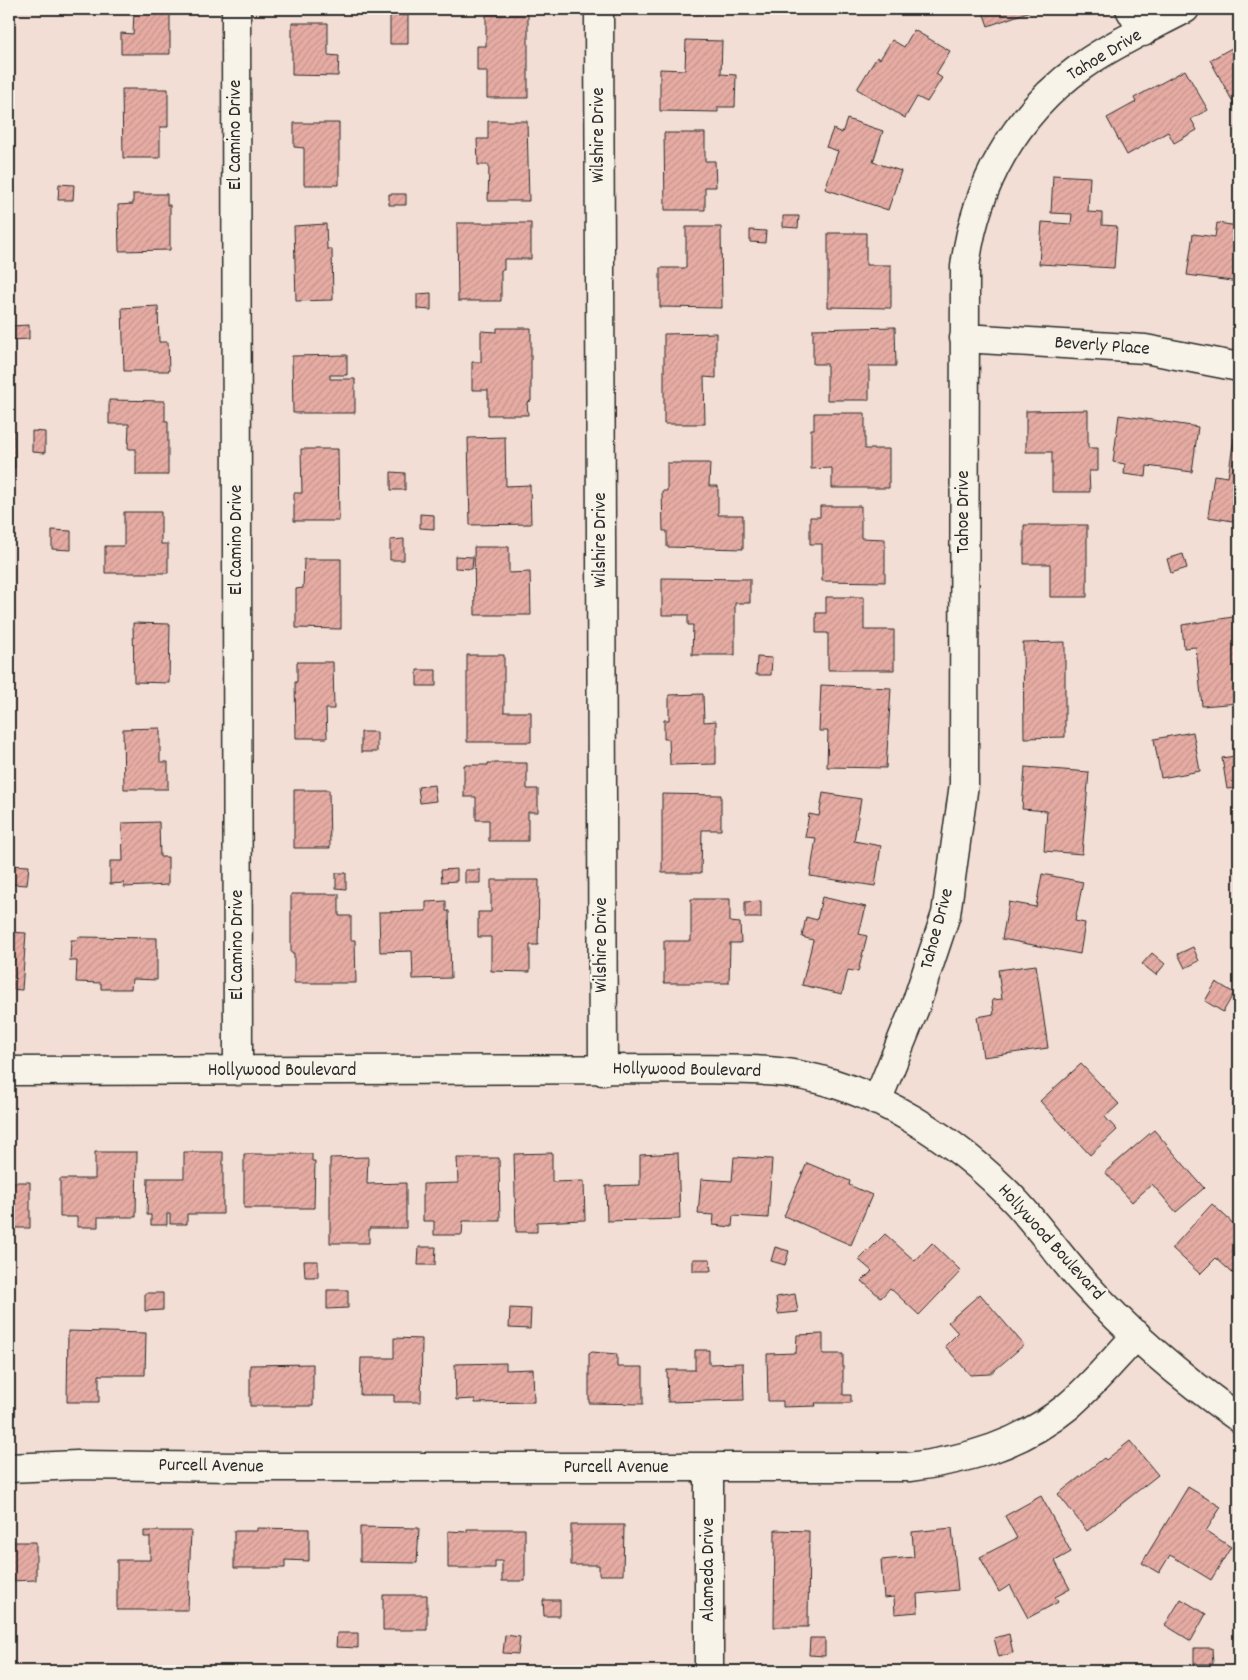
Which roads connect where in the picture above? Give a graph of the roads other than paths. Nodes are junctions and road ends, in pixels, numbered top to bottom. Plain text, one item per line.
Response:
1 (236, 9) edge
2 (599, 9) edge
3 (1185, 9) edge
4 (1137, 20) edge
5 (964, 338) junction
6 (1239, 367) edge
7 (9, 1071) edge
8 (238, 1071) junction
9 (603, 1071) junction
10 (877, 1101) junction
11 (1137, 1336) junction
12 (1239, 1418) edge
13 (9, 1468) edge
14 (709, 1468) junction
15 (709, 1671) edge

1 - 8 street, El Camino Drive
2 - 9 street, Wilshire Drive
3 - 4 street, Tahoe Drive
4 - 5 street, Tahoe Drive
5 - 6 street, Beverly Place
5 - 10 street, Tahoe Drive
7 - 8 street, Hollywood Boulevard
8 - 9 street, Hollywood Boulevard
9 - 10 street, Hollywood Boulevard
10 - 11 street, Hollywood Boulevard
11 - 12 street, Hollywood Boulevard
11 - 14 street, Purcell Avenue
13 - 14 street, Purcell Avenue
14 - 15 street, Alameda Drive

